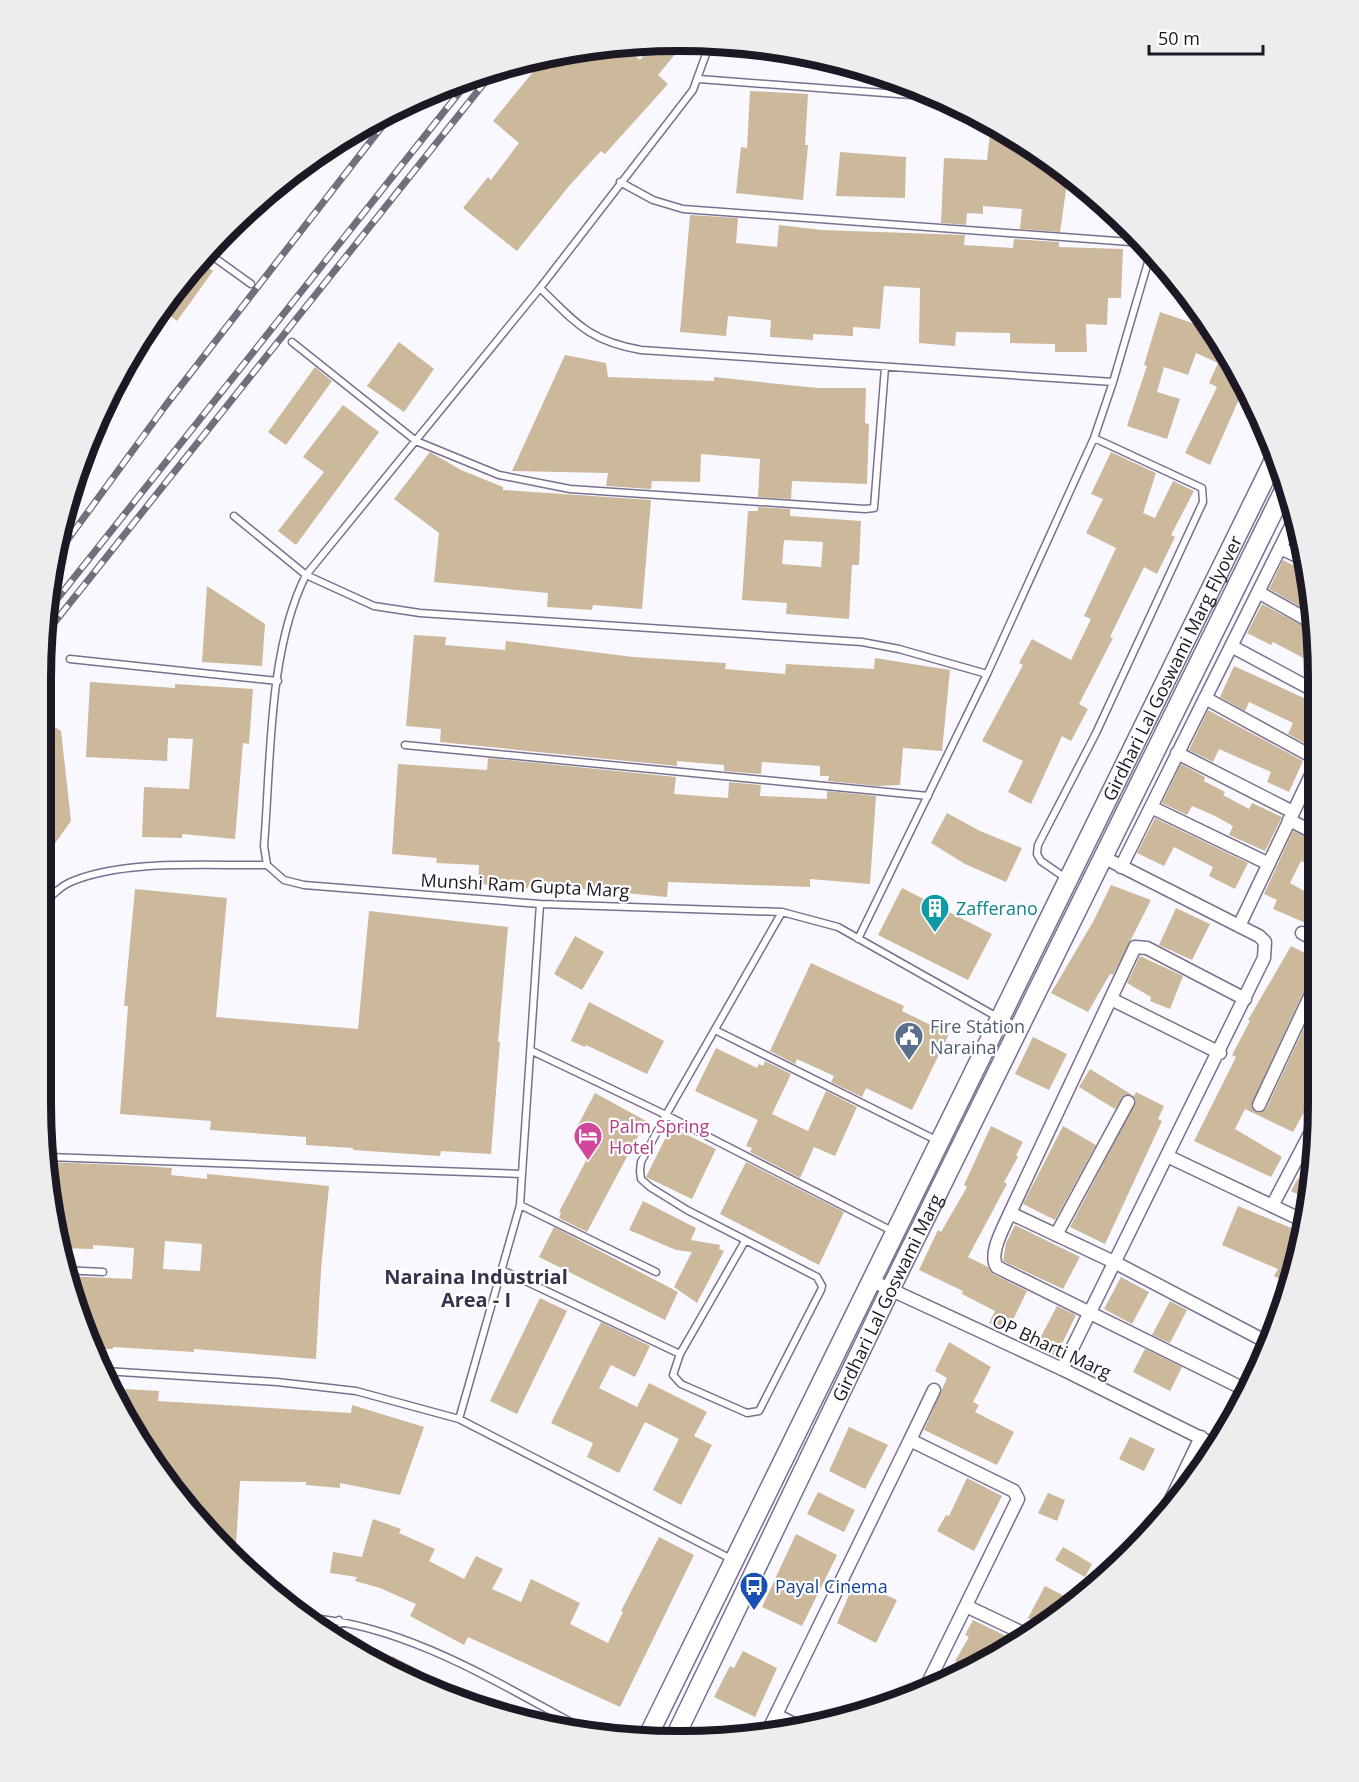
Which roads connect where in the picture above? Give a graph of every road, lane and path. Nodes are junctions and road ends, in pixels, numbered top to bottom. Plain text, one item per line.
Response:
1 (708, 52) edge
2 (699, 79) junction
3 (909, 95) edge
4 (620, 182) junction
5 (1131, 242) edge
6 (214, 257) edge
7 (1148, 261) edge
8 (252, 284) dead end
9 (540, 288) junction
10 (292, 342) dead end
11 (885, 367) junction
12 (1113, 382) junction
13 (1094, 438) junction
14 (416, 441) junction
15 (1271, 466) edge
16 (1281, 496) edge
17 (234, 516) dead end
18 (1290, 529) edge
19 (1280, 548) junction
20 (1296, 555) edge
21 (306, 575) junction
22 (1258, 592) junction
23 (1305, 619) edge
24 (1231, 646) junction
25 (70, 659) dead end
26 (987, 674) junction
27 (278, 681) junction
28 (1308, 687) edge
29 (1205, 698) junction
30 (405, 746) dead end
31 (1177, 753) junction
32 (1308, 754) edge
33 (1308, 781) edge
34 (928, 796) junction
35 (1151, 807) junction
36 (1291, 816) junction
37 (1308, 828) edge
38 (1103, 857) junction
39 (1269, 864) junction
40 (267, 865) junction
41 (1121, 867) junction
42 (1067, 879) junction
43 (51, 896) edge
44 (540, 904) junction
45 (782, 912) junction
46 (1239, 926) junction
47 (858, 939) junction
48 (1111, 999) junction
49 (1245, 999) junction
50 (1308, 1001) edge
51 (999, 1018) junction
52 (1020, 1026) junction
53 (715, 1030) junction
54 (532, 1051) junction
55 (1220, 1053) junction
56 (1128, 1102) dead end
57 (1259, 1105) dead end
58 (666, 1115) junction
59 (1307, 1139) edge
60 (939, 1141) junction
61 (1167, 1156) junction
62 (53, 1157) edge
63 (522, 1174) junction
64 (520, 1205) junction
65 (1272, 1206) junction
66 (1010, 1213) junction
67 (1297, 1218) edge
68 (894, 1232) junction
69 (1056, 1235) junction
70 (745, 1241) junction
71 (1114, 1263) junction
72 (502, 1270) junction
73 (74, 1271) edge
74 (103, 1272) dead end
75 (656, 1272) dead end
76 (870, 1280) junction
77 (890, 1290) junction
78 (1090, 1312) junction
79 (1261, 1339) edge
80 (680, 1354) junction
81 (1062, 1369) junction
82 (112, 1371) edge
83 (1240, 1388) dead end
84 (934, 1390) dead end
85 (459, 1419) junction
86 (1201, 1437) junction
87 (910, 1440) junction
88 (1209, 1441) edge
89 (1178, 1485) edge
90 (734, 1560) junction
91 (966, 1606) junction
92 (321, 1619) edge
93 (339, 1620) junction
94 (337, 1629) edge
95 (1019, 1631) edge
96 (930, 1678) edge
97 (776, 1715) junction
98 (567, 1721) edge
99 (789, 1721) edge
100 (771, 1724) edge
101 (651, 1730) edge
102 (678, 1731) edge

1 - 2 lane
2 - 3 lane
2 - 4 lane
4 - 5 lane
4 - 9 lane
6 - 8 lane
7 - 12 lane
9 - 11 lane
9 - 14 lane
10 - 14 lane
11 - 12 lane
11 - 14 lane
12 - 13 lane
13 - 26 lane
13 - 42 lane
14 - 21 lane
15 - 42 main road, Girdhari Lal Goswami Marg Flyover
16 - 38 main road, Girdhari Lal Goswami Marg Flyover
17 - 21 lane
18 - 19 street
19 - 20 street
19 - 22 street
21 - 26 lane
21 - 27 lane
22 - 23 street
22 - 24 street
24 - 28 street
24 - 29 street
25 - 27 lane
26 - 34 lane
27 - 40 lane
29 - 31 street
29 - 32 street
30 - 34 lane
31 - 35 street
31 - 36 street
33 - 36 street
34 - 47 lane
35 - 39 street
35 - 41 street
36 - 37 street
36 - 39 street
38 - 41 street
38 - 52 main road, Girdhari Lal Goswami Marg
39 - 46 street
40 - 43 lane
40 - 44 lane, Munshi Ram Gupta Marg
41 - 46 street
42 - 51 main road, Girdhari Lal Goswami Marg
44 - 45 lane, Munshi Ram Gupta Marg
44 - 54 lane
45 - 47 lane, Munshi Ram Gupta Marg
45 - 53 lane
46 - 49 street
47 - 51 lane, Munshi Ram Gupta Marg
48 - 49 street
48 - 55 street
48 - 66 street
49 - 55 street
50 - 57 street
51 - 52 lane, Munshi Ram Gupta Marg
51 - 60 main road, Girdhari Lal Goswami Marg
52 - 77 main road, Girdhari Lal Goswami Marg
53 - 58 lane
53 - 60 lane
54 - 58 lane
54 - 63 lane
55 - 61 street
56 - 69 street
58 - 68 lane
58 - 70 lane
59 - 65 street
60 - 68 main road, Girdhari Lal Goswami Marg
61 - 65 street
61 - 71 street
62 - 63 lane
63 - 64 lane
64 - 72 lane
64 - 75 lane
65 - 67 street
66 - 69 street
66 - 78 street
68 - 76 main road, Girdhari Lal Goswami Marg
69 - 71 street
70 - 80 lane
70 - 80 lane
71 - 78 street
71 - 79 street
72 - 80 lane
72 - 85 lane
73 - 74 lane
76 - 77 street, OP Bharti Marg
76 - 90 main road, Girdhari Lal Goswami Marg
77 - 81 street, OP Bharti Marg
77 - 102 main road, Girdhari Lal Goswami Marg
78 - 81 street
78 - 83 street
81 - 86 street, OP Bharti Marg
82 - 85 lane
84 - 87 street
85 - 90 lane
86 - 88 street, OP Bharti Marg
86 - 89 street
87 - 91 street
87 - 97 street
90 - 101 main road, Girdhari Lal Goswami Marg
91 - 95 street
91 - 96 street
92 - 93 lane
93 - 94 lane
93 - 98 lane
97 - 99 street
97 - 100 street

